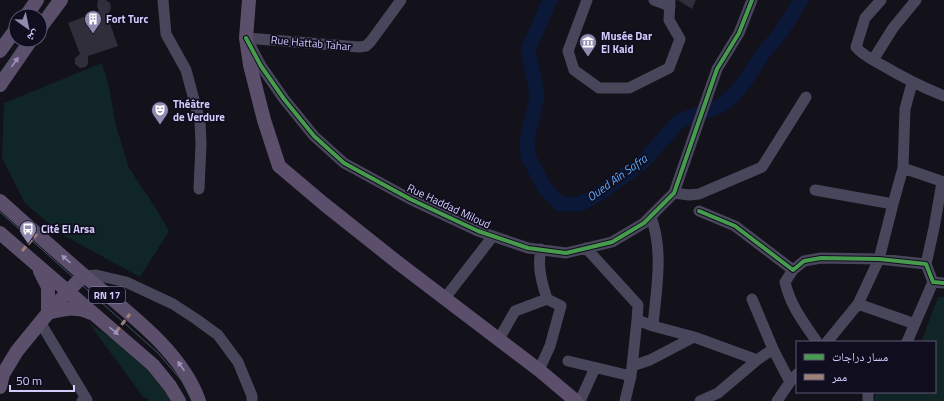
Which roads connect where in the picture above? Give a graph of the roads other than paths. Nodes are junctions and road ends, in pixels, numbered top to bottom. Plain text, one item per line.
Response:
1 (58, 0) edge
2 (61, 0) edge
3 (163, 0) edge
4 (249, 0) edge
5 (401, 0) edge
6 (587, 0) edge
7 (654, 0) edge
8 (752, 0) edge
9 (881, 0) edge
10 (916, 0) edge
11 (670, 3) edge
12 (48, 16) edge
13 (48, 18) edge
14 (246, 38) junction
15 (8, 40) edge
16 (25, 48) edge
17 (0, 51) edge
18 (873, 60) junction
19 (912, 83) junction
20 (0, 85) edge
21 (944, 96) edge
22 (806, 97) dead end
23 (903, 168) junction
24 (944, 182) edge
25 (199, 190) dead end
26 (815, 190) dead end
27 (674, 193) junction
28 (0, 201) edge
29 (893, 204) junction
30 (699, 211) dead end
31 (651, 217) junction
32 (939, 229) edge
33 (0, 233) edge
34 (493, 236) junction
35 (586, 248) junction
36 (541, 249) junction
37 (880, 259) junction
38 (926, 264) junction
39 (39, 267) junction
40 (794, 270) junction
41 (85, 276) junction
42 (939, 282) edge
43 (68, 292) junction
44 (445, 298) junction
45 (752, 299) dead end
46 (547, 300) junction
47 (858, 304) junction
48 (93, 314) junction
49 (44, 317) junction
50 (637, 320) junction
51 (915, 324) junction
52 (653, 326) junction
53 (694, 337) junction
54 (499, 339) junction
55 (816, 341) edge
56 (828, 341) edge
57 (907, 341) edge
58 (773, 349) junction
59 (757, 360) junction
60 (568, 361) dead end
61 (594, 368) junction
62 (539, 370) junction
63 (631, 371) junction
64 (793, 378) edge
65 (0, 387) edge
66 (720, 397) edge
67 (82, 401) edge
68 (178, 401) edge
69 (199, 401) edge
70 (252, 401) edge
71 (576, 401) edge
72 (580, 401) edge
73 (625, 401) edge
74 (700, 401) edge
75 (779, 401) edge

1 - 12 main road
2 - 13 main road
3 - 25 street
4 - 14 main road
5 - 14 street, Rue Hattab Tahar
6 - 11 street
7 - 11 street
8 - 27 street, Rue Haddad Miloud
9 - 18 street
10 - 18 street
14 - 34 street, Rue Haddad Miloud
14 - 44 main road
15 - 17 main road
20 -> 16 main road
18 - 19 street
19 - 21 street
19 - 23 street
22 - 27 street
23 - 24 street
23 - 29 street
24 - 32 street
26 - 29 street
27 - 31 street, Rue Haddad Miloud
41 -> 28 main road, RN 17
29 - 37 street
30 - 40 street
31 - 35 street, Rue Haddad Miloud
31 - 52 street
32 - 38 street
33 - 39 main road, RN 17
34 - 36 street, Rue Haddad Miloud
34 - 44 street
35 - 36 street, Rue Haddad Miloud
35 - 50 street
36 - 46 street
37 - 38 street
37 - 40 street
37 - 47 street
38 - 42 street
39 - 43 main road, RN 17
39 - 49 main road
40 - 55 street
41 - 43 main road
69 -> 41 main road, RN 17
41 - 70 street
42 - 51 street
43 - 48 main road, RN 17
43 - 49 main road
44 - 54 main road
45 - 58 street
46 - 54 street
46 - 62 street
47 - 51 street
47 - 56 street
48 - 49 main road
48 -> 68 main road, RN 17
49 - 65 main road
49 - 67 street
50 - 52 street
50 - 63 street
51 - 57 street
52 - 53 street
53 - 59 street
53 - 63 street
54 - 62 main road
58 - 59 street
58 - 64 street
59 - 66 street
60 - 61 street
61 - 63 street
61 - 72 street
62 - 71 main road
63 - 73 street
64 - 75 street
66 - 74 street

